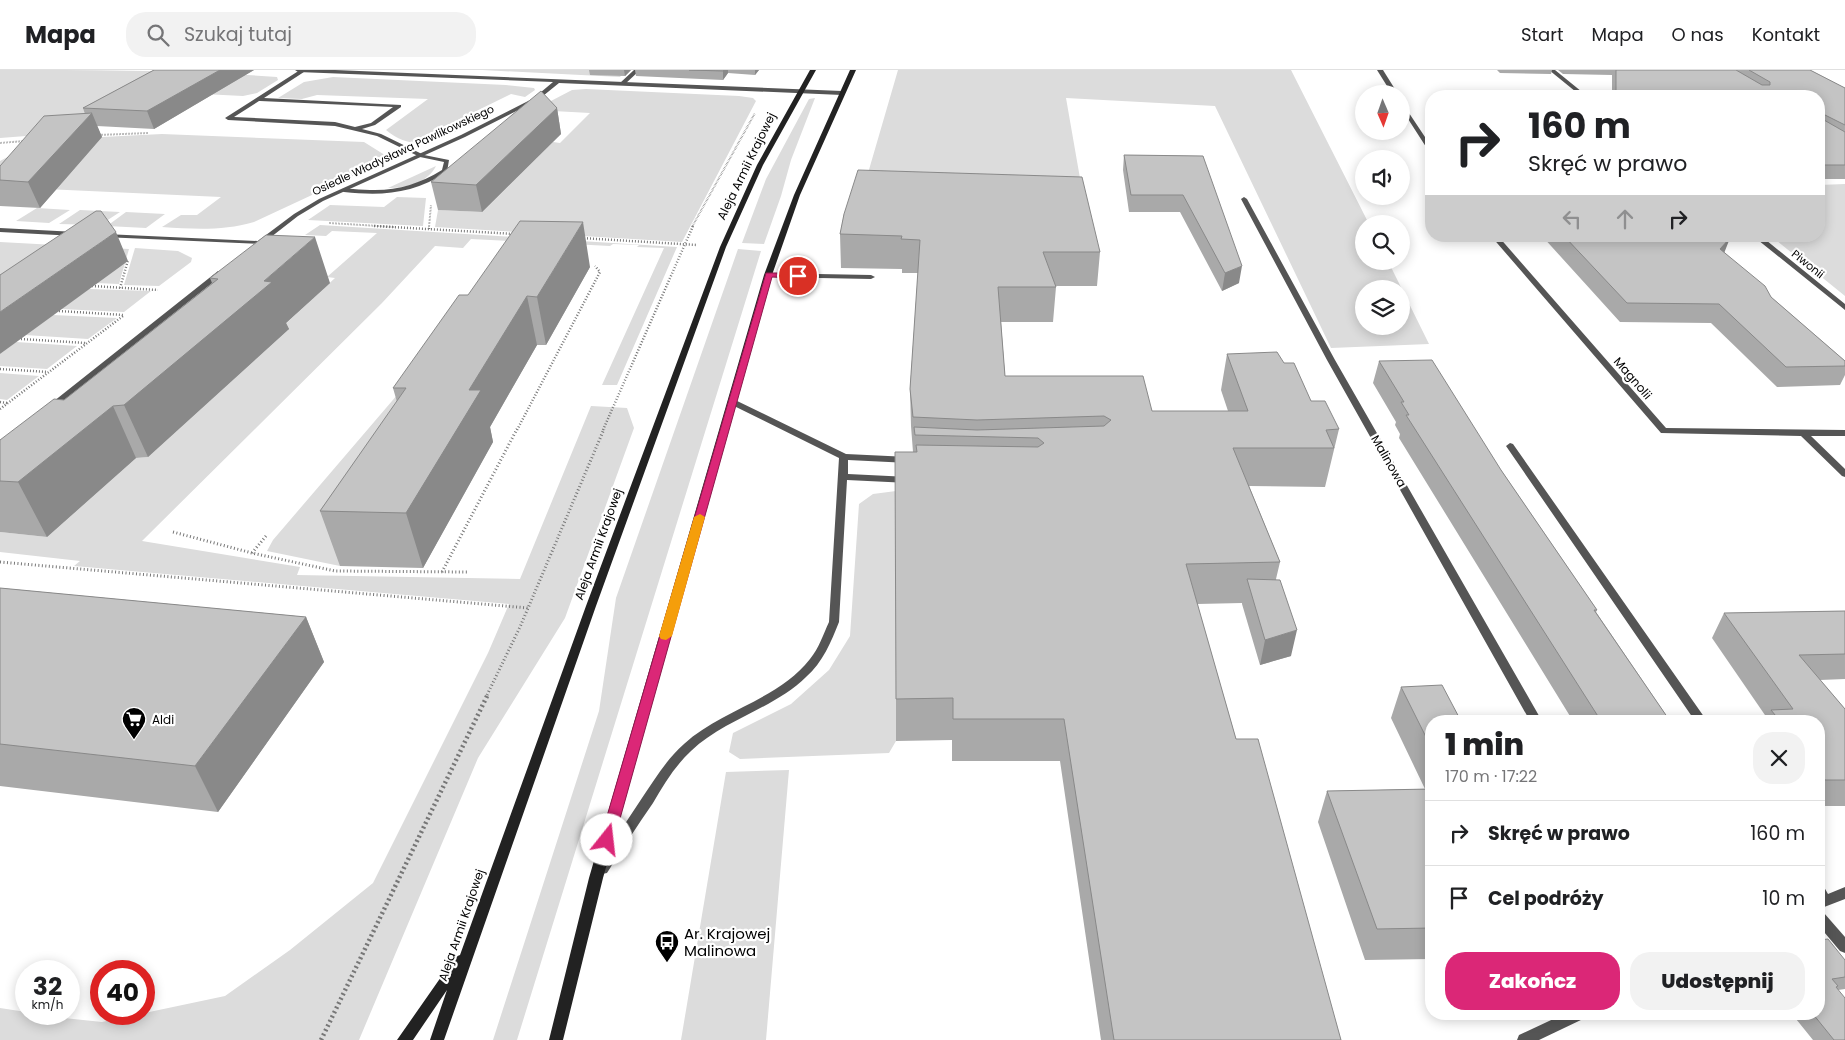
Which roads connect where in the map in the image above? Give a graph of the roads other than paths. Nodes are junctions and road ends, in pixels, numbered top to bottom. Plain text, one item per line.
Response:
1 (298, 70) edge
2 (304, 70) edge
3 (637, 70) edge
4 (813, 70) edge
5 (853, 70) edge
6 (1380, 70) edge
7 (1552, 70) edge
8 (373, 72) edge
9 (558, 81) junction
10 (622, 84) junction
11 (1390, 85) edge
12 (1577, 90) edge
13 (800, 92) junction
14 (842, 94) junction
15 (259, 99) junction
16 (1410, 117) edge
17 (354, 129) junction
18 (1425, 141) edge
19 (422, 156) junction
20 (344, 190) junction
21 (1244, 199) dead end
22 (0, 230) edge
23 (80, 234) edge
24 (100, 235) edge
25 (1499, 242) edge
26 (1763, 242) edge
27 (259, 243) junction
28 (251, 249) edge
29 (228, 268) edge
30 (768, 275) junction
31 (871, 277) dead end
32 (1845, 308) edge
33 (733, 402) junction
34 (47, 411) edge
35 (1803, 433) junction
36 (1845, 433) edge
37 (1510, 446) dead end
38 (844, 457) junction
39 (919, 460) edge
40 (1845, 474) edge
41 (843, 477) junction
42 (917, 480) edge
43 (1533, 715) edge
44 (1697, 715) edge
45 (596, 878) junction
46 (1845, 893) edge
47 (1825, 897) edge
48 (1825, 924) edge
49 (1845, 947) edge
50 (467, 952) junction
51 (1566, 1020) edge
52 (404, 1040) edge
53 (437, 1040) edge
54 (556, 1040) edge
55 (1524, 1040) edge

1 - 2 street
2 - 8 street
2 - 15 street
3 - 10 street
4 - 13 street, Aleja Armii Krajowej
5 - 14 street
6 - 11 street
7 - 12 street
8 - 9 street
9 - 10 street
9 - 19 street, Osiedle Władysława Pawlikowskiego
10 - 13 street
13 - 14 street
13 - 50 street, Aleja Armii Krajowej
14 - 30 street
15 - 17 street
15 - 17 street
16 - 18 street
17 - 19 street
19 - 20 street, Osiedle Władysława Pawlikowskiego
19 - 20 street
20 - 27 street, Osiedle Władysława Pawlikowskiego
21 - 43 street, Malinowa
22 - 23 street
24 - 27 street
25 - 35 street, Magnolii
26 - 32 street, Piwonii
27 - 28 street, Osiedle Władysława Pawlikowskiego
29 - 34 street
30 - 31 street
30 - 33 street
33 - 38 street
33 - 45 street
35 - 36 street
35 - 40 street
37 - 44 street
38 - 39 street
38 - 41 street
41 - 42 street
41 - 45 street
45 - 54 street
46 - 47 street
48 - 49 street
50 - 52 street
50 - 53 street, Aleja Armii Krajowej
51 - 55 street

